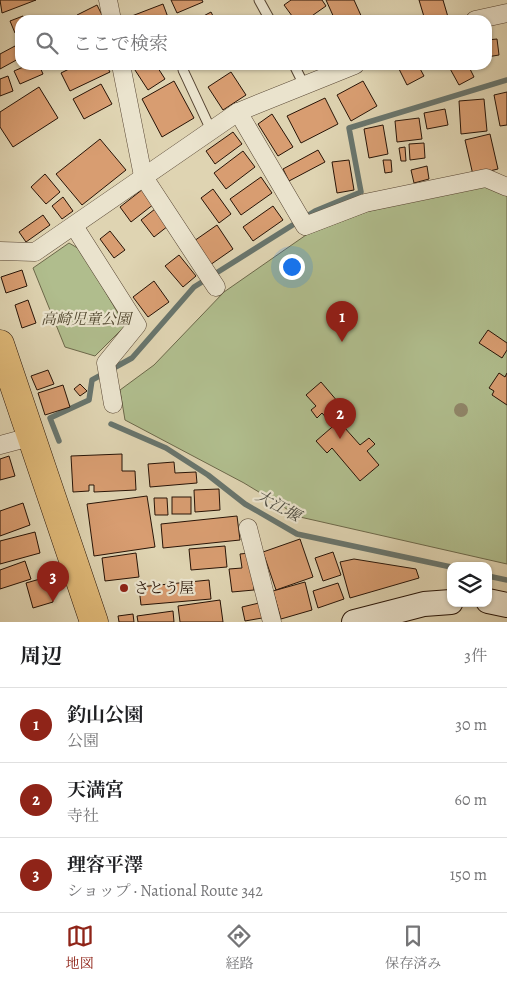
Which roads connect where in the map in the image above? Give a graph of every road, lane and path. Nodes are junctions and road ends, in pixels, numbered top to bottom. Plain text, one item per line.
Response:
1 (108, 0) edge
2 (259, 0) edge
3 (507, 12) edge
4 (111, 15) edge
5 (267, 15) edge
6 (492, 16) edge
7 (122, 70) edge
8 (183, 70) dead end
9 (296, 70) edge
10 (342, 70) edge
11 (304, 85) junction
12 (238, 112) junction
13 (212, 130) junction
14 (143, 176) junction
15 (507, 187) edge
16 (74, 226) junction
17 (0, 251) edge
18 (216, 288) dead end
19 (0, 344) edge
20 (113, 404) dead end
21 (30, 437) junction
22 (0, 445) edge
23 (248, 528) dead end
24 (447, 602) edge
25 (492, 603) edge
26 (507, 605) edge
27 (94, 622) edge
28 (272, 622) edge
29 (354, 622) edge

1 - 4 street
2 - 5 lane
3 - 6 street
7 - 14 street
8 - 13 lane
9 - 11 lane
10 - 11 street
11 - 12 street
12 - 13 street
12 - 15 street
13 - 14 street
14 - 16 street
14 - 18 street
16 - 17 street
16 - 20 street
19 - 21 highway
21 - 22 street
21 - 27 highway
23 - 28 street
24 - 29 street
25 - 26 street

